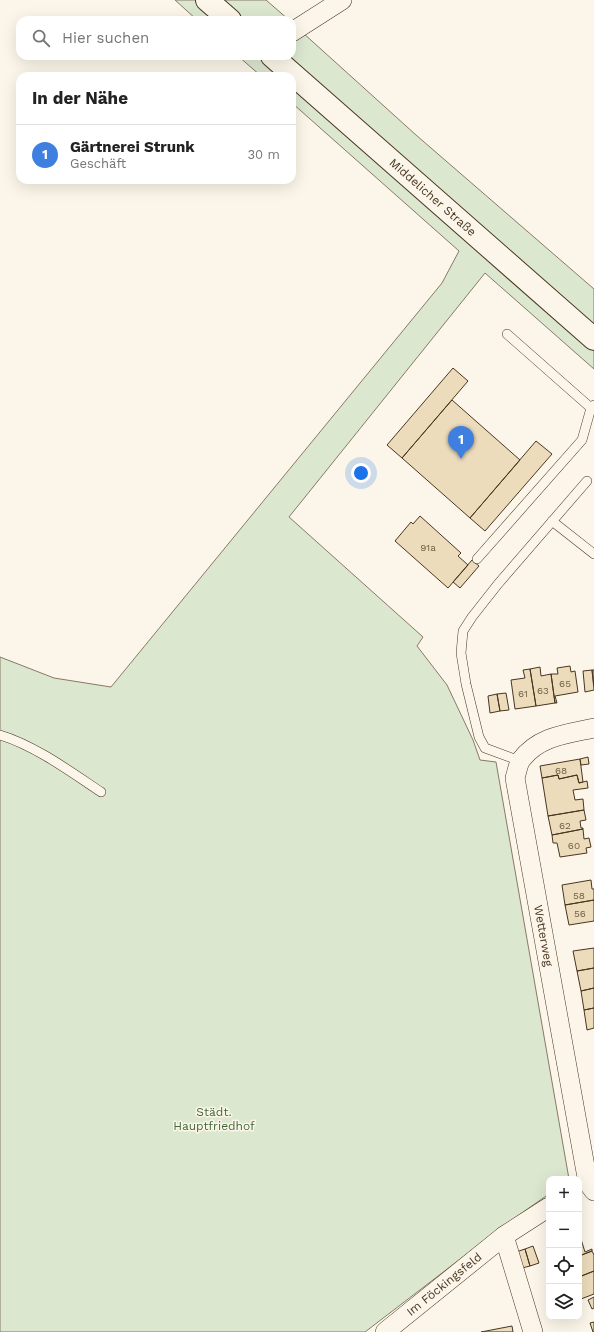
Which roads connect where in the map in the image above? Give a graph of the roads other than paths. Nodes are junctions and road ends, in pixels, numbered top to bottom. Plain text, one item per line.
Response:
1 (207, 0) edge
2 (342, 0) edge
3 (225, 16) edge
4 (296, 29) edge
5 (277, 60) edge
6 (290, 72) edge
7 (296, 77) edge
8 (507, 334) dead end
9 (594, 339) edge
10 (593, 406) edge
11 (587, 481) dead end
12 (552, 521) junction
13 (594, 554) edge
14 (477, 559) dead end
15 (594, 728) edge
16 (0, 735) edge
17 (520, 761) junction
18 (101, 792) dead end
19 (587, 1188) edge
20 (546, 1209) edge
21 (504, 1236) junction
22 (385, 1332) edge
23 (534, 1332) edge

1 - 3 street
2 - 4 street
5 - 6 street, Middelicher Straße
7 - 9 street, Middelicher Straße
8 - 10 lane
10 - 14 lane
11 - 12 lane
12 - 13 lane
12 - 17 lane
15 - 17 street, Wetterweg
16 - 18 lane
17 - 19 street, Wetterweg
20 - 21 street, Im Föckingsfeld
21 - 22 street, Im Föckingsfeld
21 - 23 street

